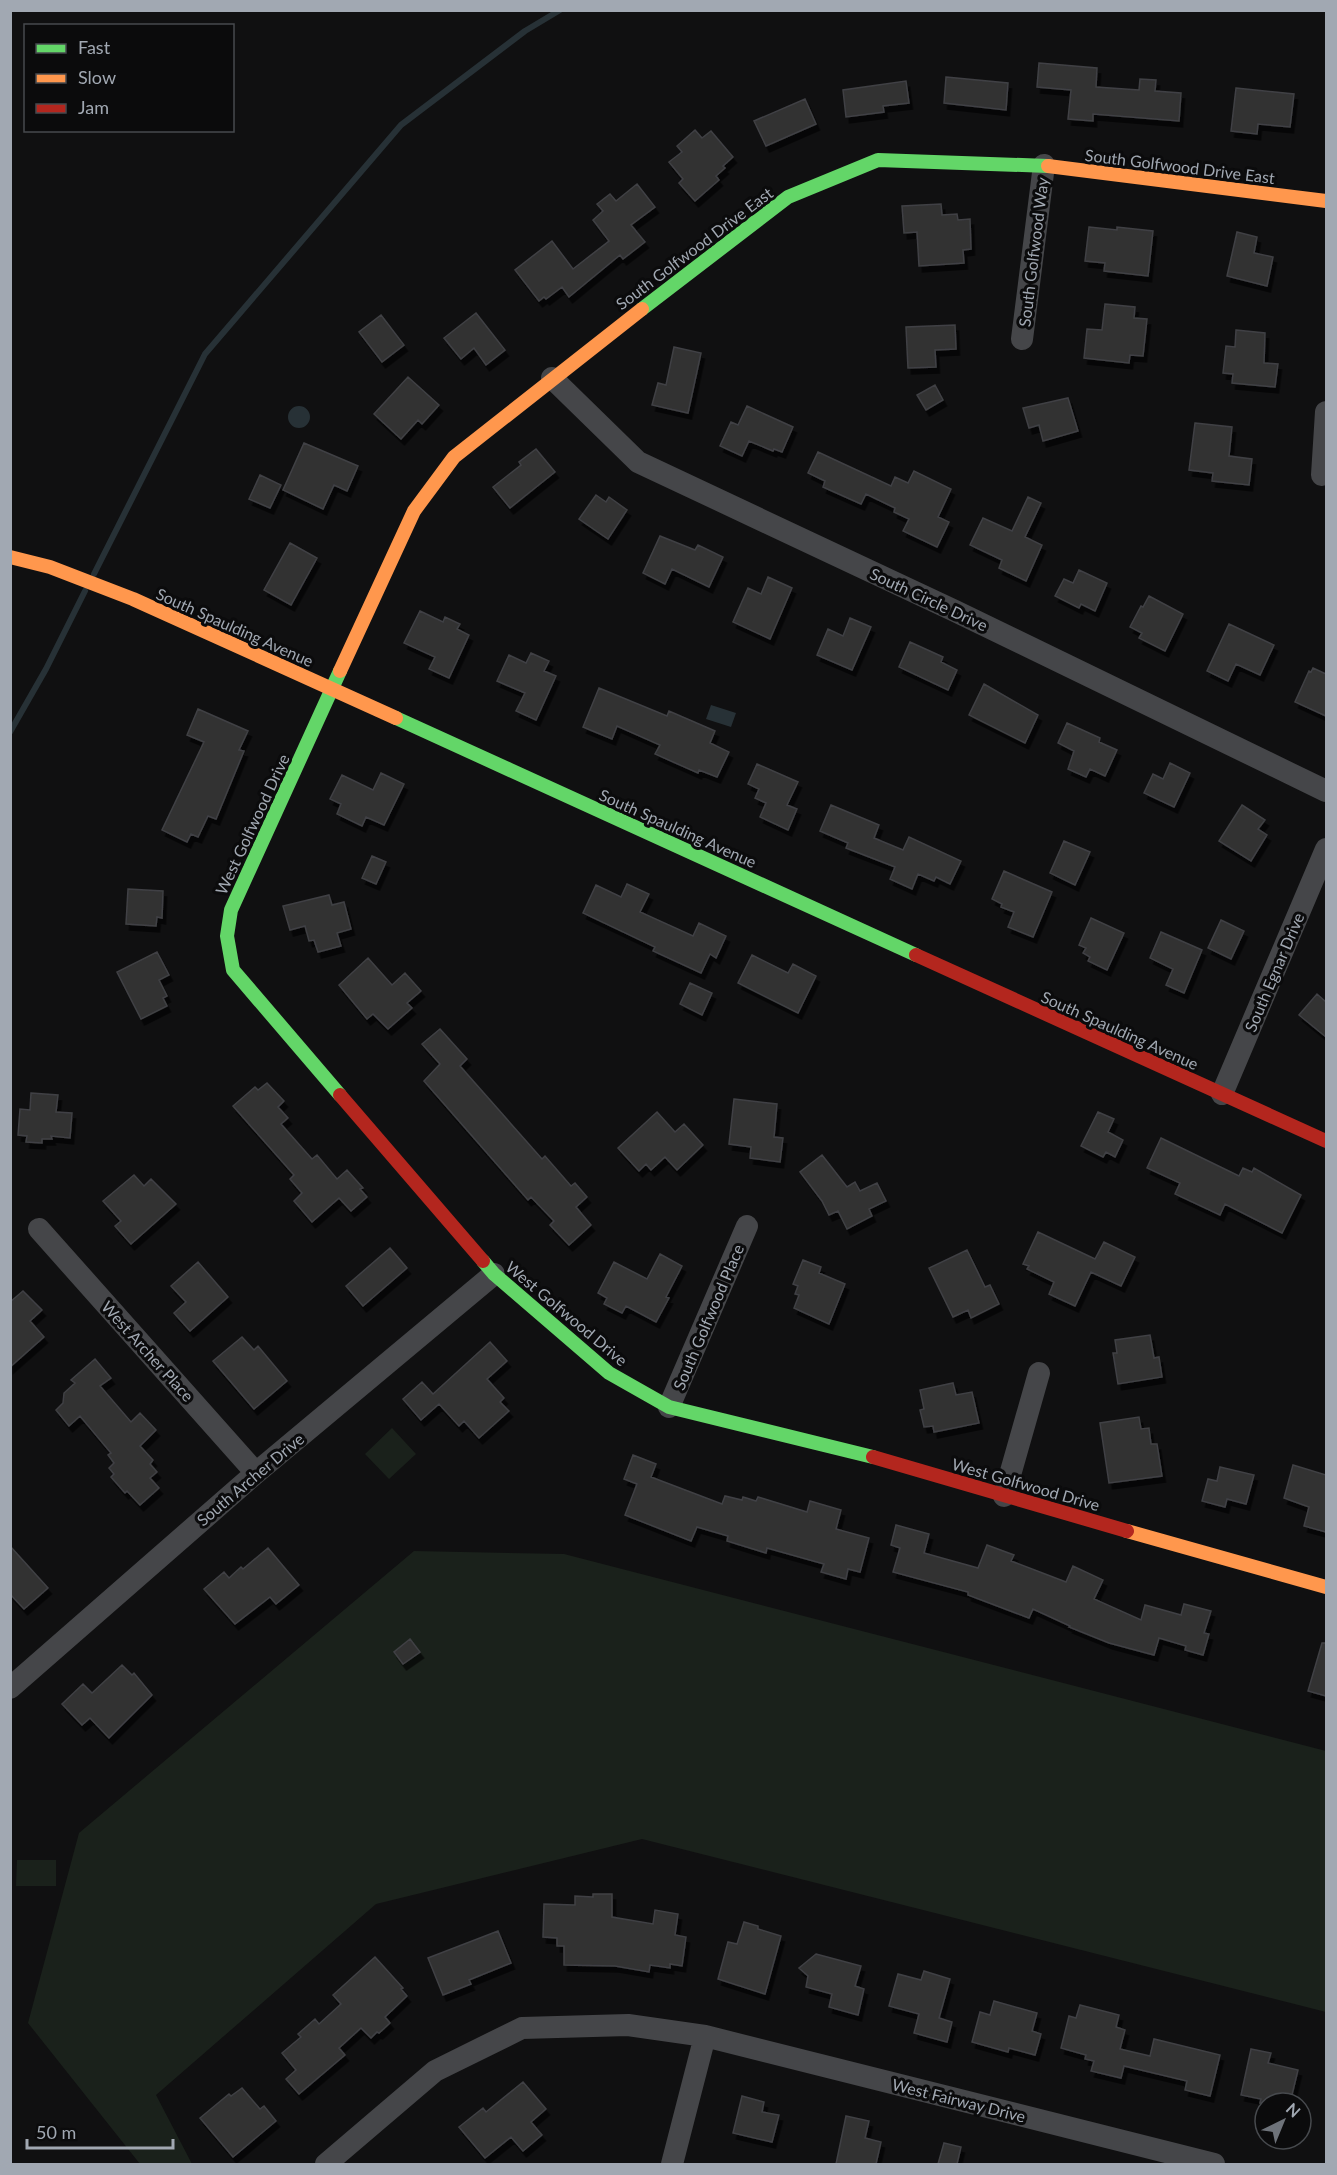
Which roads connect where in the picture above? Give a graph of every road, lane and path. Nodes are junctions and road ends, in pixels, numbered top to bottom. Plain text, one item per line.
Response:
1 (1044, 165) junction
2 (1326, 201) edge
3 (1022, 339) dead end
4 (552, 378) junction
5 (1326, 412) edge
6 (1322, 474) dead end
7 (10, 558) edge
8 (332, 690) junction
9 (1326, 791) edge
10 (1326, 849) edge
11 (1222, 1094) junction
12 (1326, 1141) edge
13 (747, 1226) dead end
14 (39, 1229) dead end
15 (494, 1274) junction
16 (1039, 1372) dead end
17 (669, 1407) junction
18 (256, 1473) junction
19 (1004, 1496) junction
20 (1326, 1587) edge
21 (12, 1681) edge
22 (705, 2036) junction
23 (327, 2164) edge
24 (672, 2164) edge
25 (1214, 2164) edge

1 - 2 street, South Golfwood Drive East
1 - 3 street, South Golfwood Way
1 - 4 street, South Golfwood Drive East
4 - 8 street, South Golfwood Drive East
4 - 9 street, South Circle Drive
5 - 6 street
7 - 8 street, South Spaulding Avenue
8 - 11 street, South Spaulding Avenue
8 - 15 street, West Golfwood Drive
10 - 11 street, South Egnar Drive
11 - 12 street, South Spaulding Avenue
13 - 17 street, South Golfwood Place
14 - 18 street, West Archer Place
15 - 17 street, West Golfwood Drive
15 - 18 street, South Archer Drive
16 - 19 street
17 - 19 street, West Golfwood Drive
18 - 21 street, South Archer Drive
19 - 20 street, West Golfwood Drive
22 - 23 street, West Fairway Drive
22 - 24 street
22 - 25 street, West Fairway Drive

